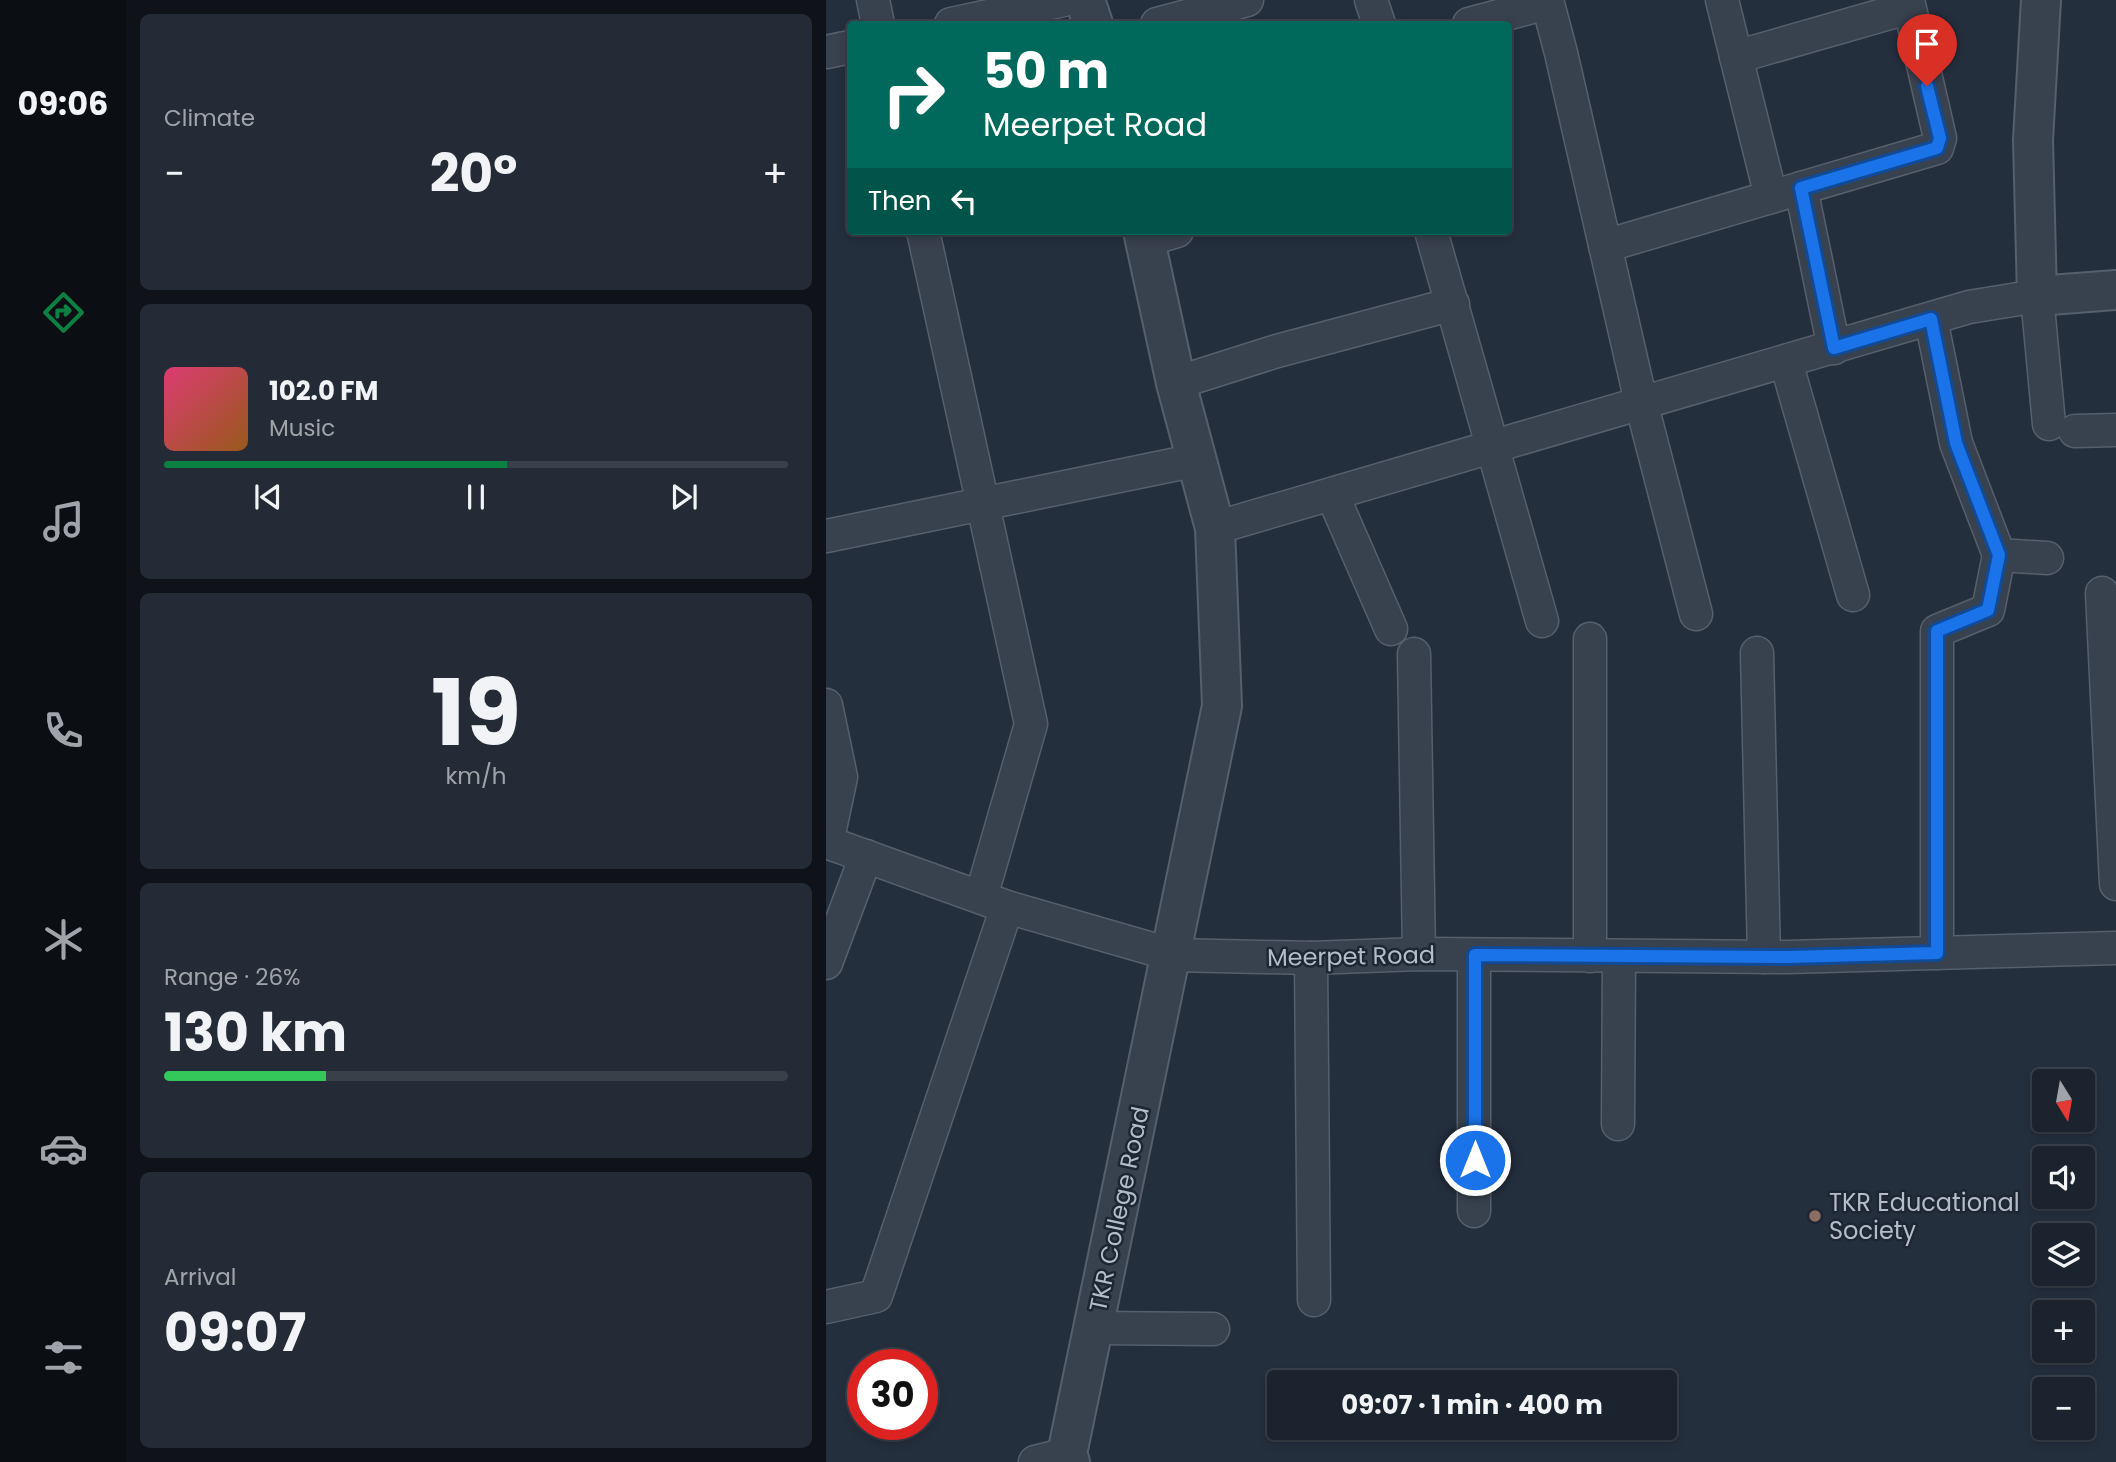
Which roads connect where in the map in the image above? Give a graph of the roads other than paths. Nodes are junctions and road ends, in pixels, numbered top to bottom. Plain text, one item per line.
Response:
1 (873, 0) edge
2 (1064, 0) edge
3 (1085, 0) edge
4 (1247, 0) edge
5 (1371, 0) edge
6 (1722, 0) edge
7 (2041, 0) edge
8 (1547, 2) edge
9 (1908, 4) edge
10 (877, 21) edge
11 (965, 21) edge
12 (1092, 21) edge
13 (1168, 21) edge
14 (1378, 21) edge
15 (1480, 21) edge
16 (847, 48) edge
17 (826, 52) edge
18 (1736, 57) junction
19 (1786, 192) junction
20 (924, 235) edge
21 (1155, 235) edge
22 (1432, 235) edge
23 (1605, 246) junction
24 (2116, 290) edge
25 (2037, 296) junction
26 (1453, 304) junction
27 (1931, 319) junction
28 (1834, 348) junction
29 (1786, 362) junction
30 (1176, 383) junction
31 (1641, 402) junction
32 (2116, 430) edge
33 (1494, 447) junction
34 (1197, 460) junction
35 (1332, 494) junction
36 (985, 504) junction
37 (1215, 528) junction
38 (826, 536) edge
39 (1999, 555) junction
40 (2047, 558) dead end
41 (2102, 593) dead end
42 (1853, 595) dead end
43 (1696, 614) dead end
44 (1542, 621) dead end
45 (1391, 629) dead end
46 (1590, 639) dead end
47 (1757, 653) dead end
48 (1414, 654) dead end
49 (2109, 656) edge
50 (826, 705) edge
51 (827, 842) edge
52 (866, 856) junction
53 (2116, 884) edge
54 (994, 902) junction
55 (2116, 948) edge
56 (1937, 953) junction
57 (1419, 954) junction
58 (1173, 955) junction
59 (1475, 955) junction
60 (1604, 956) junction
61 (1764, 957) junction
62 (1311, 958) junction
63 (826, 963) edge
64 (1618, 1124) dead end
65 (1475, 1211) dead end
66 (1314, 1300) dead end
67 (826, 1307) edge
68 (1094, 1328) junction
69 (1213, 1329) dead end
70 (1057, 1459) edge

1 - 10 street
2 - 11 street
3 - 12 street
4 - 13 street
5 - 14 street
6 - 18 street
7 - 25 street
8 - 15 street
8 - 23 street
9 - 18 street
9 - 19 street
16 - 17 street
18 - 19 street
19 - 23 street
19 - 28 street
20 - 36 street
21 - 30 street, TKR College Road
22 - 26 street
23 - 31 street
24 - 25 street
25 - 27 street
25 - 32 street
26 - 30 street
26 - 33 street
27 - 28 street
27 - 39 street
28 - 29 street
29 - 31 street
29 - 42 street
30 - 34 street, TKR College Road
31 - 33 street
31 - 43 street
33 - 35 street
33 - 44 street
34 - 36 street
34 - 37 street, TKR College Road
35 - 37 street
35 - 45 street
36 - 38 street
36 - 54 street
37 - 58 street, TKR College Road
39 - 40 street
39 - 56 street
41 - 49 street
46 - 60 street
47 - 61 street
48 - 57 street
49 - 53 street
50 - 51 street
51 - 52 street, Meerpet Road
52 - 54 street, Meerpet Road
52 - 63 street
54 - 58 street, Meerpet Road
54 - 67 street
55 - 56 street, Meerpet Road
56 - 61 street, Meerpet Road
57 - 59 street, Meerpet Road
57 - 62 street, Meerpet Road
58 - 62 street, Meerpet Road
58 - 68 street, TKR College Road
59 - 60 street, Meerpet Road
59 - 65 street
60 - 61 street, Meerpet Road
60 - 64 street
62 - 66 street
68 - 69 street
68 - 70 street, TKR College Road

